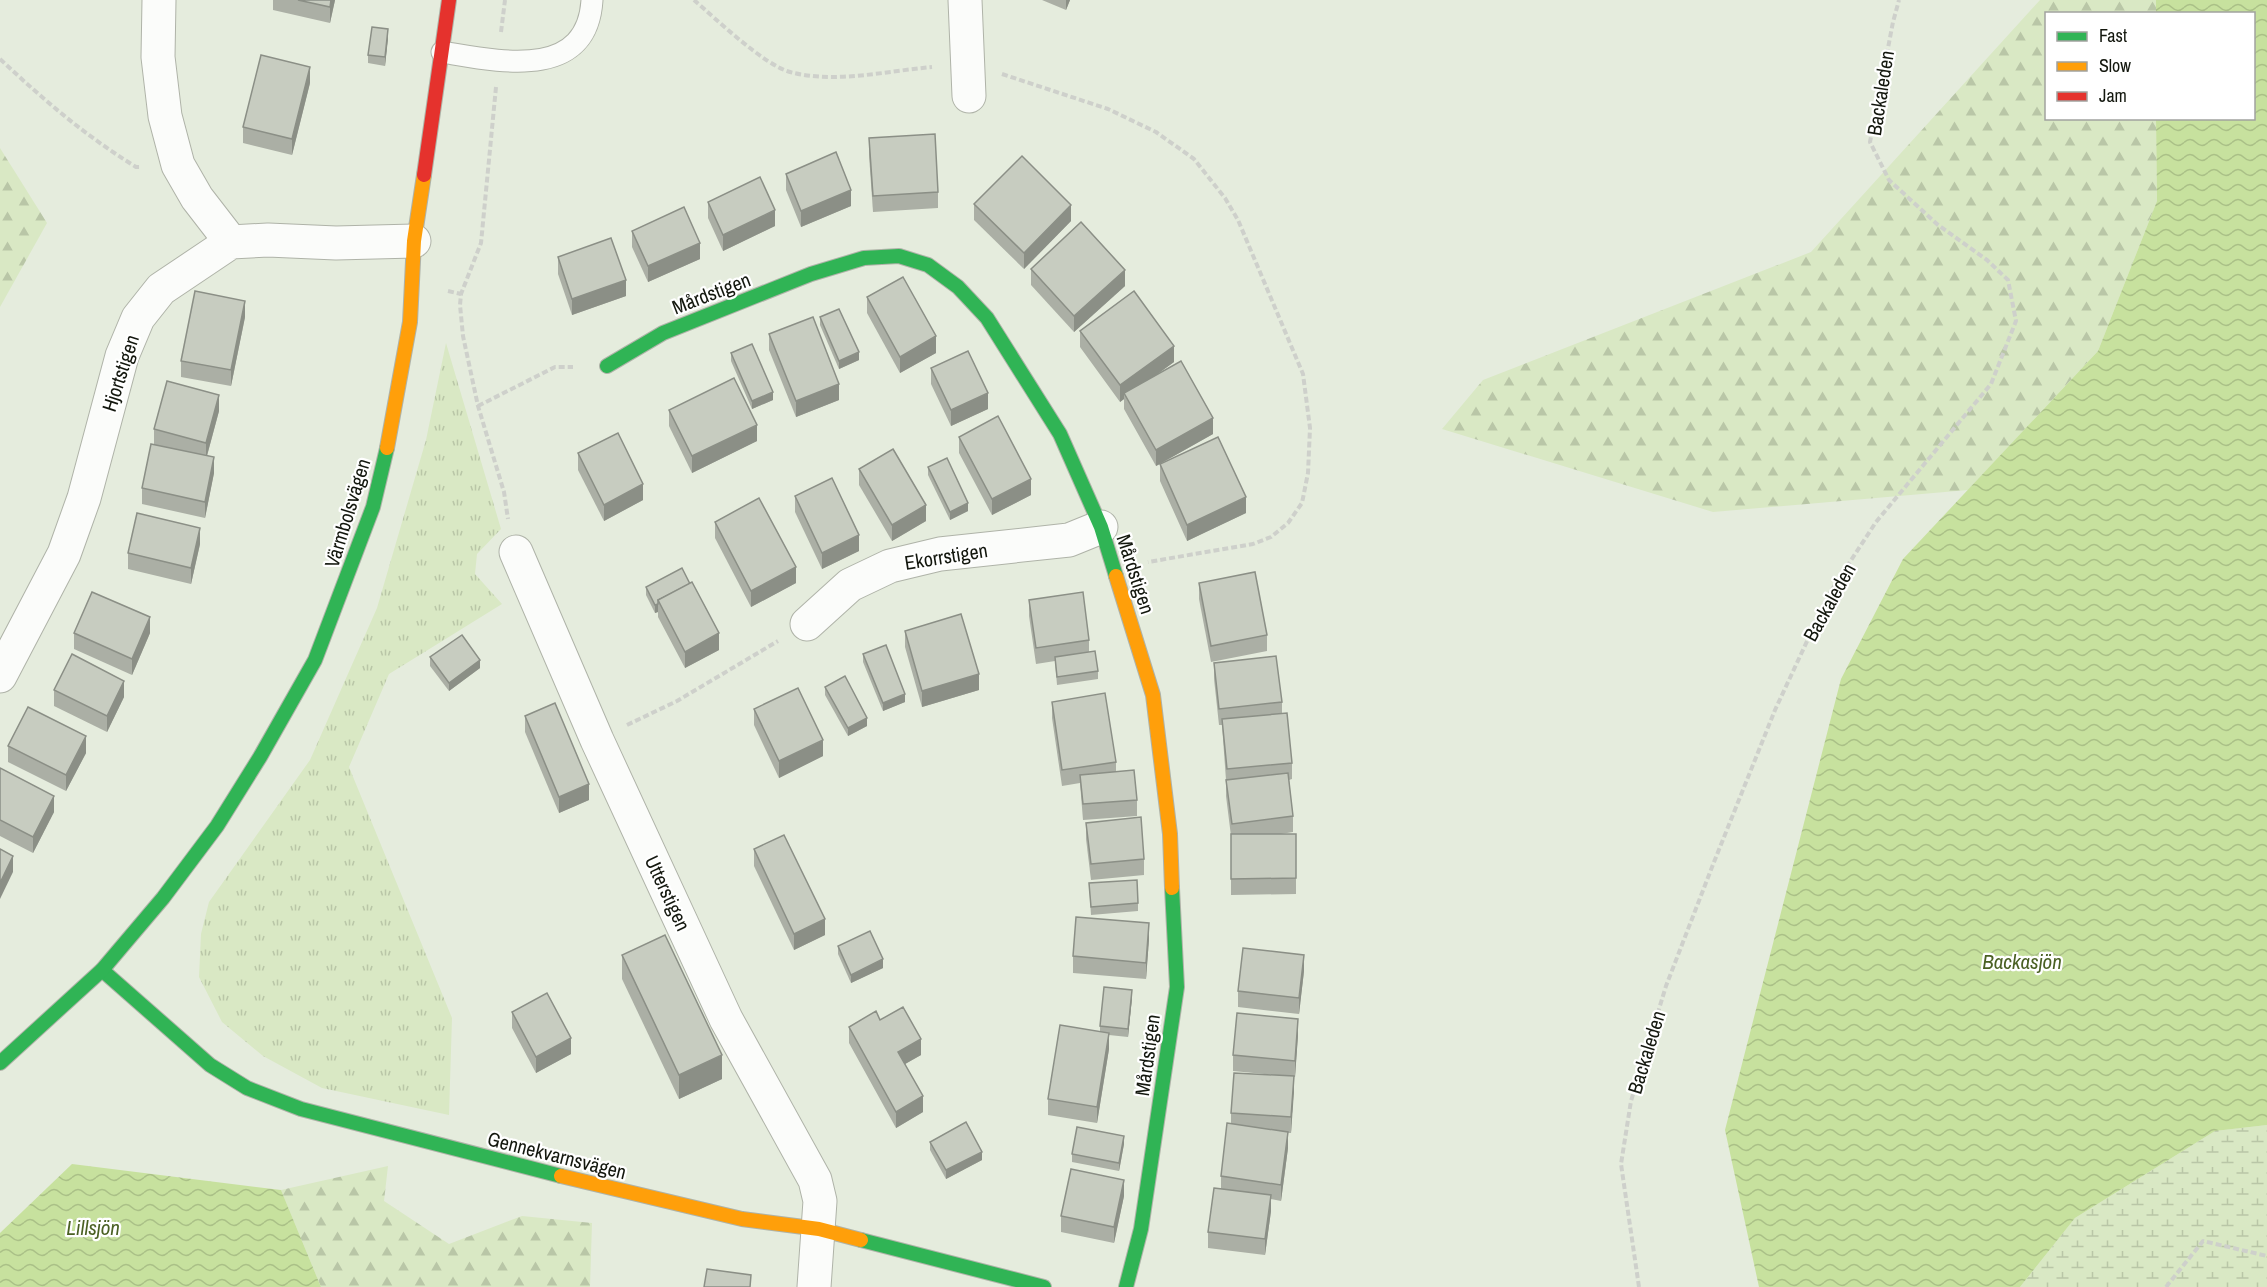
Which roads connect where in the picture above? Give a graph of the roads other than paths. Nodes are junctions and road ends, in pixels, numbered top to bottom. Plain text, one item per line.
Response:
1 (159, 0) edge
2 (449, 0) edge
3 (592, 0) edge
4 (965, 0) edge
5 (442, 52) junction
6 (968, 83) road end
7 (414, 241) junction
8 (231, 242) junction
9 (607, 366) road end
10 (1101, 527) junction
11 (516, 552) road end
12 (807, 624) road end
13 (0, 676) edge
14 (102, 970) junction
15 (0, 1063) edge
16 (819, 1229) junction
17 (814, 1287) edge
18 (1044, 1287) edge
19 (1126, 1287) edge

1 - 8 street
2 - 5 street, Värmbolsvägen
3 - 5 lane
4 - 6 street
5 - 7 street, Värmbolsvägen
7 - 8 street
7 - 14 street, Värmbolsvägen
8 - 13 street, Hjortstigen
9 - 10 street, Mårdstigen
10 - 12 street, Ekorrstigen
10 - 19 street, Mårdstigen
11 - 16 street, Utterstigen
14 - 15 street, Värmbolsvägen
14 - 16 street, Gennekvarnsvägen
16 - 17 street, Utterstigen
16 - 18 street, Gennekvarnsvägen

